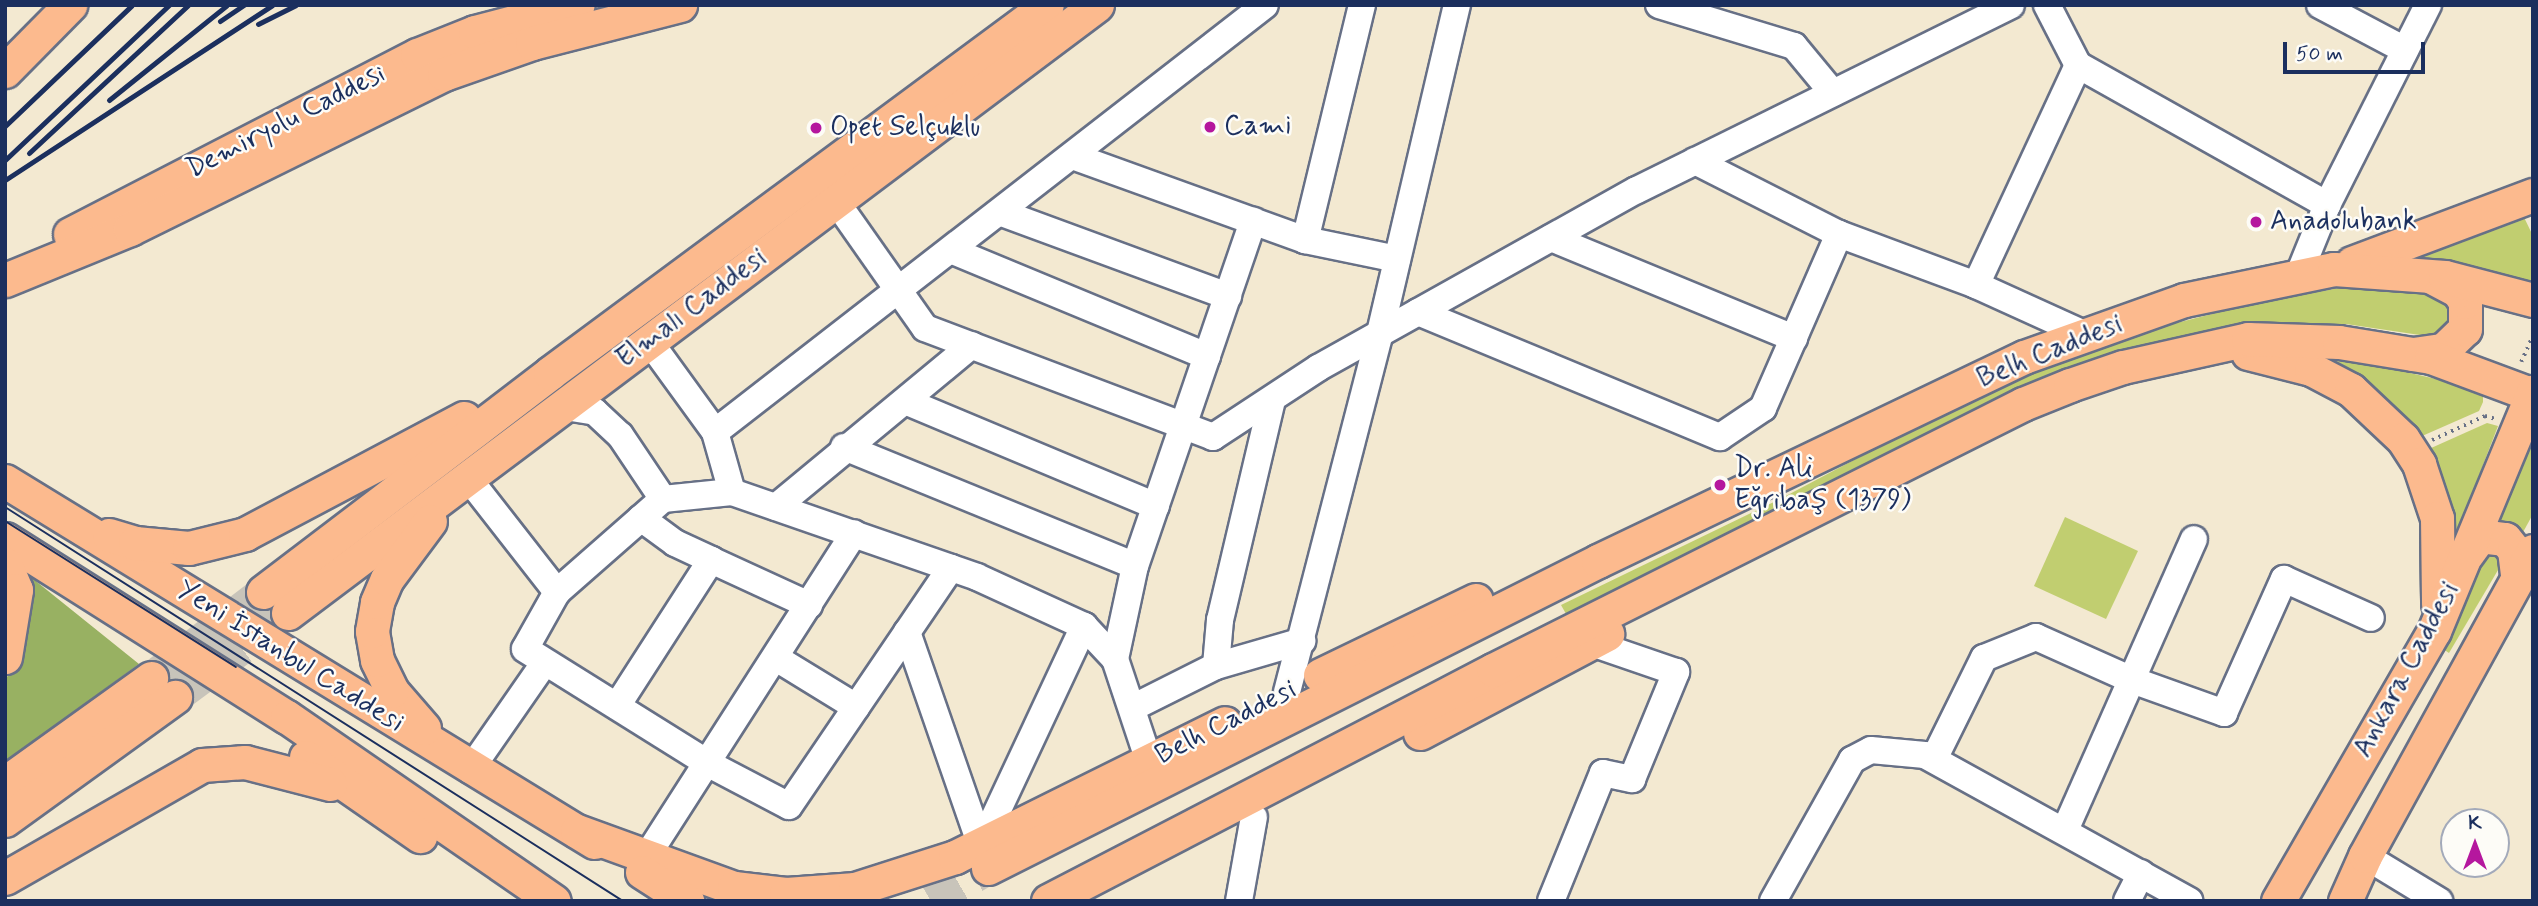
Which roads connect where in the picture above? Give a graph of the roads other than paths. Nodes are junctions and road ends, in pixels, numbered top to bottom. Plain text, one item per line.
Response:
1 (70, 5) edge
2 (578, 5) edge
3 (680, 5) edge
4 (1047, 5) edge
5 (1097, 5) edge
6 (1265, 5) edge
7 (1362, 5) edge
8 (1457, 5) edge
9 (1659, 5) edge
10 (2011, 5) edge
11 (2047, 5) edge
12 (2320, 5) edge
13 (2428, 5) edge
14 (2405, 50) junction
15 (2078, 65) junction
16 (5, 71) edge
17 (1833, 93) junction
18 (1075, 157) junction
19 (1695, 161) junction
20 (2533, 195) edge
21 (835, 200) junction
22 (2327, 205) junction
23 (1002, 213) junction
24 (1253, 221) junction
25 (1839, 234) junction
26 (1551, 238) junction
27 (1305, 240) junction
28 (953, 251) junction
29 (1397, 259) junction
30 (5, 267) edge
31 (2334, 269) junction
32 (2299, 274) junction
33 (2428, 275) junction
34 (5, 280) edge
35 (1976, 285) junction
36 (900, 292) junction
37 (1228, 296) junction
38 (2533, 300) edge
39 (1418, 312) junction
40 (1380, 333) junction
41 (2087, 335) junction
42 (1794, 338) junction
43 (649, 341) junction
44 (972, 345) junction
45 (2208, 346) junction
46 (2411, 354) junction
47 (1207, 356) junction
48 (550, 373) junction
49 (2532, 394) edge
50 (1272, 400) junction
51 (905, 401) junction
52 (565, 407) junction
53 (1184, 426) junction
54 (715, 432) junction
55 (844, 447) junction
56 (468, 478) junction
57 (5, 481) edge
58 (732, 492) junction
59 (663, 499) junction
60 (1156, 506) junction
61 (776, 507) junction
62 (641, 518) junction
63 (76, 524) junction
64 (854, 533) junction
65 (5, 539) edge
66 (2194, 539) dead end
67 (2467, 554) junction
68 (712, 560) junction
69 (1598, 561) junction
70 (5, 564) edge
71 (1135, 566) junction
72 (951, 568) junction
73 (2528, 572) edge
74 (1658, 588) junction
75 (263, 592) tunnel mouth
76 (557, 592) junction
77 (105, 602) junction
78 (808, 605) junction
79 (288, 613) tunnel mouth
80 (2371, 618) dead end
81 (1084, 626) junction
82 (2434, 631) junction
83 (907, 632) junction
84 (1302, 641) junction
85 (1594, 643) junction
86 (5, 657) edge
87 (776, 658) junction
88 (1115, 659) junction
89 (545, 662) junction
90 (1216, 666) junction
91 (2132, 680) junction
92 (1287, 692) junction
93 (617, 706) junction
94 (856, 707) junction
95 (1132, 708) junction
96 (1934, 760) junction
97 (1149, 761) junction
98 (709, 764) junction
99 (470, 770) junction
100 (5, 783) edge
101 (359, 794) junction
102 (1254, 817) junction
103 (5, 820) edge
104 (2065, 830) junction
105 (577, 831) junction
106 (2365, 856) junction
107 (984, 857) junction
108 (645, 859) junction
109 (2141, 873) junction
110 (5, 878) edge
111 (843, 895) edge
112 (516, 901) edge
113 (554, 901) edge
114 (687, 901) edge
115 (1048, 901) edge
116 (1091, 901) edge
117 (1238, 901) edge
118 (1551, 901) edge
119 (1773, 901) edge
120 (2127, 901) edge
121 (2189, 901) edge
122 (2278, 901) edge
123 (2345, 901) edge
124 (2439, 901) edge

1 - 16 main road
2 - 30 main road, Demiryolu Caddesi
3 - 34 main road
4 - 48 main road, Elmalı Caddesi
5 - 21 main road, Elmalı Caddesi
6 - 18 street
7 - 27 street
8 - 29 street
9 - 17 street
10 - 17 street
11 - 15 street
12 - 14 street
13 - 14 street
14 - 22 street
15 - 22 street
15 - 35 street
17 - 19 street
18 - 23 street
18 - 24 street
19 - 25 street
19 - 26 street
20 - 31 main road
21 - 36 street
21 - 43 main road, Elmalı Caddesi
22 - 32 street
23 - 28 street
23 - 37 street
24 - 27 street
24 - 37 street
25 - 35 street
25 - 42 street
26 - 39 street
26 - 42 street
27 - 29 street
28 - 36 street
28 - 47 street
29 - 40 street
31 - 32 main road, Belh Caddesi
31 - 33 main road, Belh Caddesi
32 - 41 main road, Belh Caddesi
33 - 38 main road, Belh Caddesi
33 - 46 main road
35 - 41 street
36 - 44 street
36 - 54 street
37 - 47 street
39 - 40 street
39 - 42 street
40 - 50 street
40 - 84 street
41 - 69 main road, Belh Caddesi
43 - 52 main road, Elmalı Caddesi
43 - 54 street
44 - 51 street
44 - 53 street
45 - 46 main road, Belh Caddesi
45 - 74 main road, Belh Caddesi
45 - 82 main road
46 - 49 main road, Belh Caddesi
47 - 53 street
48 - 63 main road
48 - 75 main road, Elmalı Caddesi
49 - 67 main road, Ankara Caddesi
50 - 53 street
50 - 90 street
51 - 55 street
51 - 60 street
52 - 56 main road, Elmalı Caddesi
52 - 59 street
53 - 60 street
54 - 58 street
55 - 61 street
55 - 71 street
56 - 76 street
56 - 79 main road, Elmalı Caddesi
56 - 99 main road
57 - 63 main road, Yeni İstanbul Caddesi
58 - 59 street
58 - 61 street
59 - 62 street
60 - 71 street
61 - 64 street
62 - 68 street
62 - 76 street
63 - 99 main road, Yeni İstanbul Caddesi
64 - 72 street
64 - 78 street
65 - 77 main road, Yeni İstanbul Caddesi
66 - 91 street
67 - 73 main road
67 - 82 main road, Ankara Caddesi
68 - 78 street
68 - 93 street
69 - 92 main road, Belh Caddesi
69 - 107 main road, Belh Caddesi
70 - 86 main road
71 - 88 street
72 - 81 street
72 - 83 street
73 - 106 main road, Ankara Caddesi
74 - 85 main road, Belh Caddesi
74 - 115 main road, Belh Caddesi
76 - 89 street
77 - 101 main road
77 - 113 main road, Yeni İstanbul Caddesi
78 - 87 street
80 - 91 street
81 - 88 street
81 - 107 street
82 - 122 main road, Ankara Caddesi
83 - 94 street
83 - 107 street
84 - 90 street
84 - 92 street
85 - 102 main road, Belh Caddesi
85 - 118 street
87 - 94 street
87 - 98 street
88 - 95 street
89 - 93 street
89 - 99 street
90 - 95 street
91 - 96 street
91 - 104 street
92 - 97 main road, Belh Caddesi
93 - 98 street
94 - 98 street
95 - 97 street
96 - 104 street
96 - 119 street
97 - 107 main road, Belh Caddesi
98 - 108 street
99 - 105 main road, Yeni İstanbul Caddesi
100 - 103 main road
101 - 110 main road
101 - 112 main road
102 - 116 main road, Belh Caddesi
102 - 117 street
104 - 109 street
105 - 108 main road, Belh Caddesi
105 - 114 main road
106 - 123 main road, Ankara Caddesi
106 - 124 street
107 - 111 main road, Belh Caddesi
108 - 111 main road, Belh Caddesi
109 - 120 street
109 - 121 street

